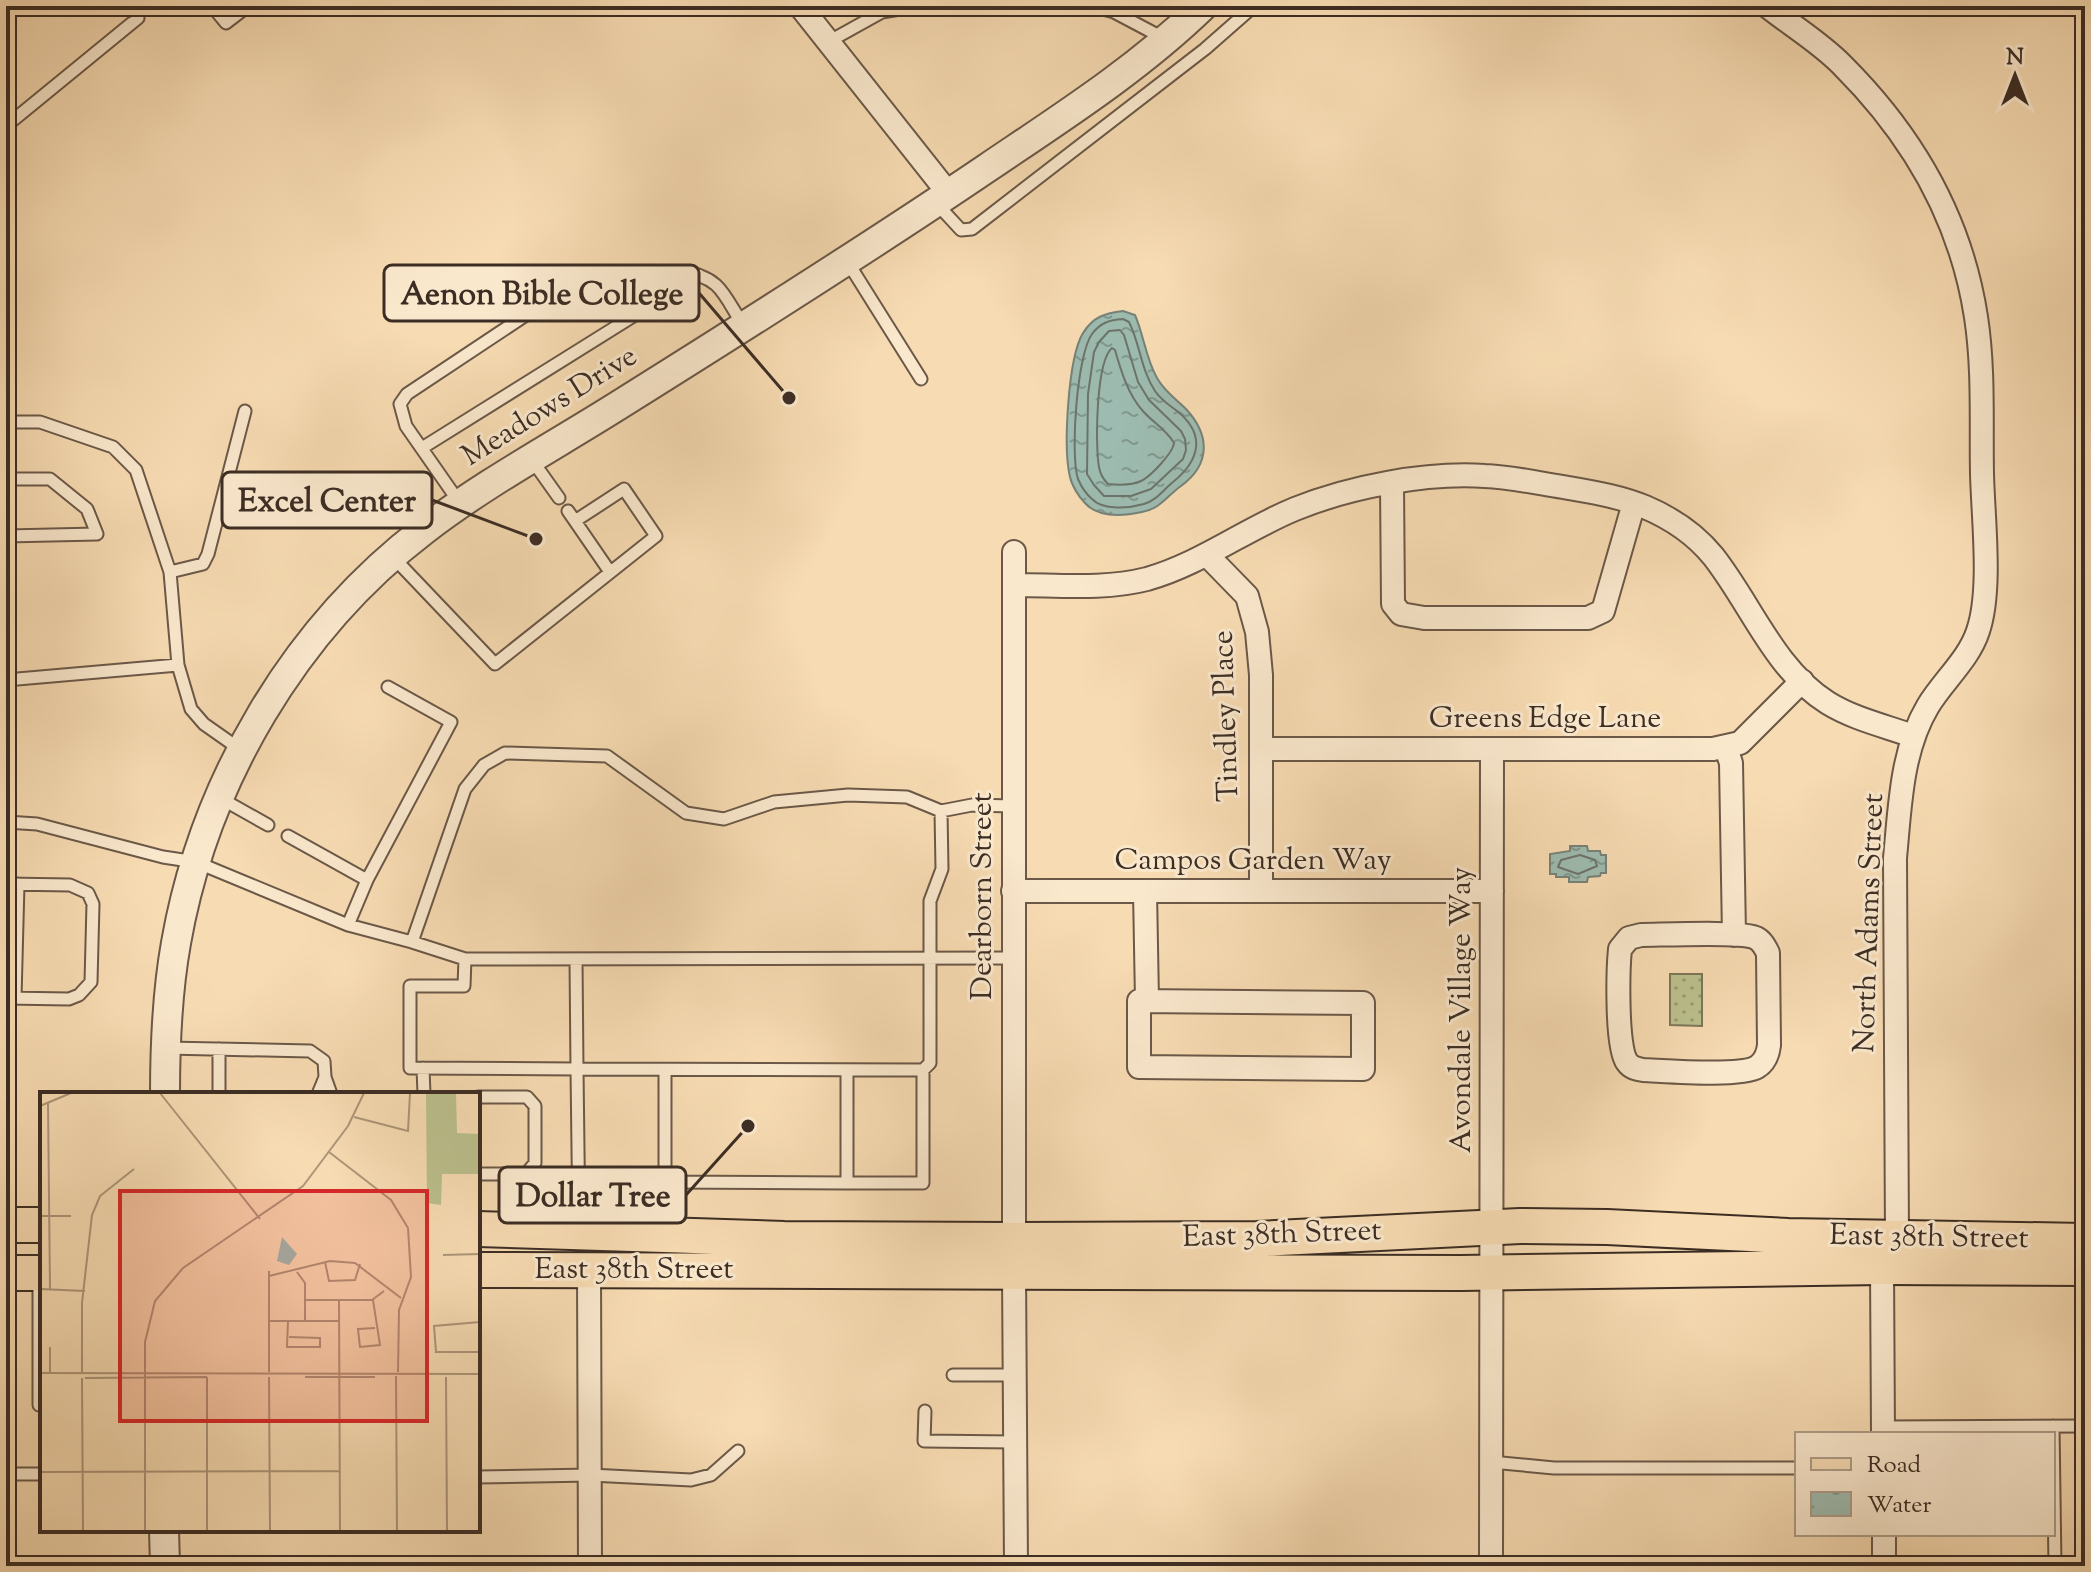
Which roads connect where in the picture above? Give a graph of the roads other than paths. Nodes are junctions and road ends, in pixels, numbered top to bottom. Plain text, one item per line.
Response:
1 (129, 6) edge
2 (212, 6) edge
3 (248, 6) edge
4 (800, 6) edge
5 (918, 6) edge
6 (1092, 6) edge
7 (1203, 6) edge
8 (1254, 6) edge
9 (1767, 6) edge
10 (1166, 40) junction
11 (828, 42) junction
12 (6, 126) edge
13 (942, 198) junction
14 (846, 261) junction
15 (699, 275) junction
16 (744, 327) junction
17 (921, 379) dead end
18 (245, 411) dead end
19 (6, 422) edge
20 (422, 448) junction
21 (532, 460) junction
22 (6, 479) edge
23 (1392, 484) junction
24 (559, 498) dead end
25 (1634, 503) junction
26 (461, 504) junction
27 (6, 536) edge
28 (1014, 552) dead end
29 (1207, 555) junction
30 (393, 556) junction
31 (170, 572) junction
32 (610, 572) junction
33 (1014, 585) junction
34 (178, 665) junction
35 (6, 680) edge
36 (1802, 681) junction
37 (388, 687) dead end
38 (1913, 736) junction
39 (1726, 748) junction
40 (1261, 749) junction
41 (1492, 750) junction
42 (242, 751) junction
43 (219, 798) junction
44 (1013, 806) junction
45 (941, 811) junction
46 (6, 822) edge
47 (268, 825) dead end
48 (288, 836) dead end
49 (196, 862) junction
50 (367, 880) junction
51 (12, 884) edge
52 (1013, 891) junction
53 (1145, 891) junction
54 (1261, 891) junction
55 (1492, 891) junction
56 (348, 925) junction
57 (1734, 935) junction
58 (412, 942) junction
59 (931, 958) junction
60 (1013, 958) junction
61 (465, 959) junction
62 (576, 959) junction
63 (11, 998) edge
64 (1147, 1001) junction
65 (165, 1048) junction
66 (219, 1049) junction
67 (423, 1068) junction
68 (577, 1069) junction
69 (665, 1070) junction
70 (847, 1070) junction
71 (923, 1070) junction
72 (325, 1077) junction
73 (165, 1092) edge
74 (219, 1092) edge
75 (319, 1092) edge
76 (330, 1092) edge
77 (424, 1092) edge
78 (480, 1097) edge
79 (480, 1174) edge
80 (847, 1183) junction
81 (6, 1225) edge
82 (40, 1225) edge
83 (1491, 1226) junction
84 (480, 1229) edge
85 (579, 1234) junction
86 (2085, 1241) edge
87 (1890, 1252) junction
88 (1014, 1256) junction
89 (2085, 1268) edge
90 (480, 1270) edge
91 (589, 1270) junction
92 (1490, 1271) junction
93 (29, 1273) edge
94 (953, 1375) dead end
95 (1014, 1375) junction
96 (40, 1405) edge
97 (925, 1411) dead end
98 (2053, 1426) junction
99 (2085, 1426) edge
100 (1883, 1430) edge
101 (2053, 1432) edge
102 (1015, 1442) junction
103 (738, 1451) dead end
104 (1491, 1462) junction
105 (1795, 1468) edge
106 (6, 1474) edge
107 (40, 1474) edge
108 (590, 1475) junction
109 (480, 1477) edge
110 (164, 1532) edge
111 (1884, 1536) edge
112 (2055, 1536) edge
113 (165, 1566) edge
114 (590, 1566) edge
115 (1016, 1566) edge
116 (1491, 1566) edge
117 (1884, 1566) edge
118 (2055, 1566) edge

1 - 12 lane
2 - 3 lane
4 - 11 street
5 - 11 lane
6 - 10 lane
7 - 10 street, Meadows Drive
8 - 13 lane
9 - 38 street, North Adams Street
10 - 13 street, Meadows Drive
11 - 13 street
13 - 14 street, Meadows Drive
14 - 16 street, Meadows Drive
14 - 17 lane
15 - 16 lane
15 - 20 lane
15 - 20 lane
16 - 21 street, Meadows Drive
18 - 31 lane
19 - 31 lane
20 - 26 lane
21 - 24 lane
21 - 26 street, Meadows Drive
22 - 27 lane
23 - 25 street
23 - 25 street
23 - 29 street
25 - 36 street
26 - 30 street, Meadows Drive
28 - 33 street, Dearborn Street
29 - 33 street
29 - 40 street, Tindley Place
30 - 32 lane
30 - 42 street, Meadows Drive
31 - 34 lane
32 - 32 lane
33 - 44 street, Dearborn Street
34 - 35 lane
34 - 42 lane
36 - 38 street
36 - 39 street
37 - 50 lane
38 - 87 street, North Adams Street
39 - 41 street, Greens Edge Lane
39 - 57 street
40 - 41 street, Greens Edge Lane
40 - 54 street, Tindley Place
41 - 55 street, Avondale Village Way
42 - 43 street, Meadows Drive
43 - 47 lane
43 - 49 street, Meadows Drive
44 - 45 lane
44 - 52 street, Dearborn Street
45 - 58 lane
45 - 59 lane
46 - 49 lane
48 - 50 lane
49 - 56 lane
49 - 65 street, Meadows Drive
50 - 56 lane
51 - 63 lane
51 - 63 lane
52 - 53 street, Campos Garden Way
52 - 60 street, Dearborn Street
53 - 54 street, Campos Garden Way
53 - 64 street
54 - 55 street, Campos Garden Way
55 - 83 street, Avondale Village Way
56 - 58 lane
57 - 57 street
58 - 61 lane
59 - 60 lane
59 - 62 lane
59 - 71 lane
60 - 88 street, Dearborn Street
61 - 62 lane
61 - 67 lane
62 - 68 lane
64 - 64 street
65 - 66 lane
65 - 73 street, Meadows Drive
66 - 72 lane
66 - 74 lane
67 - 68 lane
67 - 77 lane
68 - 69 lane
68 - 85 lane
69 - 70 lane
69 - 80 lane
70 - 71 lane
70 - 80 lane
71 - 80 lane
72 - 75 lane
72 - 76 lane
78 - 79 lane
81 - 82 main road
83 - 87 main road, East 38th Street
83 - 88 main road, East 38th Street
83 - 92 street, Avondale Village Way
84 - 85 main road, East 38th Street
85 - 88 main road, East 38th Street
86 - 87 main road, East 38th Street
87 - 89 main road, East 38th Street
87 - 92 main road, East 38th Street
87 - 100 street, North Adams Street
88 - 91 main road, East 38th Street
88 - 92 main road, East 38th Street
88 - 95 street, Dearborn Street
90 - 91 main road, East 38th Street
91 - 108 street
92 - 104 street, Avondale Village Way
93 - 96 lane
94 - 95 lane
95 - 102 street, Dearborn Street
97 - 102 lane
98 - 99 lane
98 - 100 lane
98 - 101 lane
102 - 115 street, Dearborn Street
103 - 108 lane
104 - 105 lane
104 - 116 street, Avondale Village Way
106 - 107 lane
108 - 109 lane
108 - 114 street
110 - 113 street
111 - 117 street
112 - 118 lane

